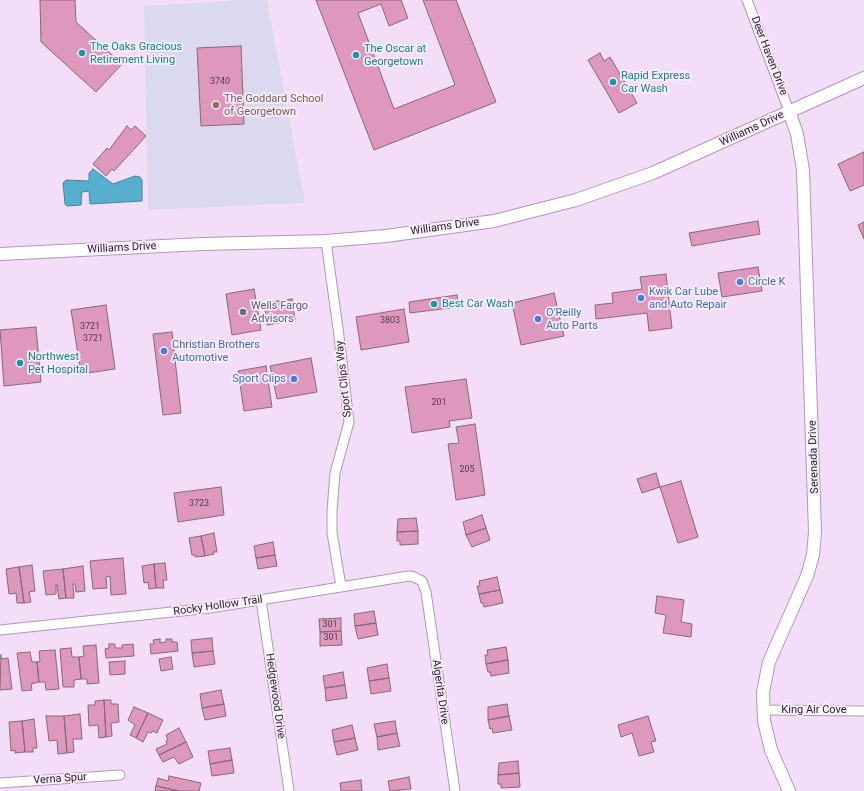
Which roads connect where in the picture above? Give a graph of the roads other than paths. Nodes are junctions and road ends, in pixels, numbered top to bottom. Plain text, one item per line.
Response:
1 (747, 0) edge
2 (864, 78) edge
3 (789, 112) junction
4 (326, 241) junction
5 (0, 254) edge
6 (341, 586) junction
7 (426, 592) joint
8 (261, 600) junction
9 (0, 630) edge
10 (764, 710) junction
11 (864, 711) edge
12 (120, 775) dead end
13 (0, 783) edge
14 (289, 791) edge
15 (455, 791) edge
16 (790, 791) edge

1 - 3 street, Deer Haven Drive
2 - 3 main road, Williams Drive
3 - 4 main road, Williams Drive
3 - 10 main road, Serenada Drive
4 - 5 main road, Williams Drive
4 - 6 street, Sport Clips Way
6 - 7 street, Rocky Hollow Trail
6 - 8 street, Rocky Hollow Trail
7 - 15 street, Algerita Drive
8 - 9 street, Rocky Hollow Trail
8 - 14 street, Hedgewood Drive
10 - 11 street, King Air Cove
10 - 16 main road, Serenada Drive
12 - 13 street, Verna Spur

